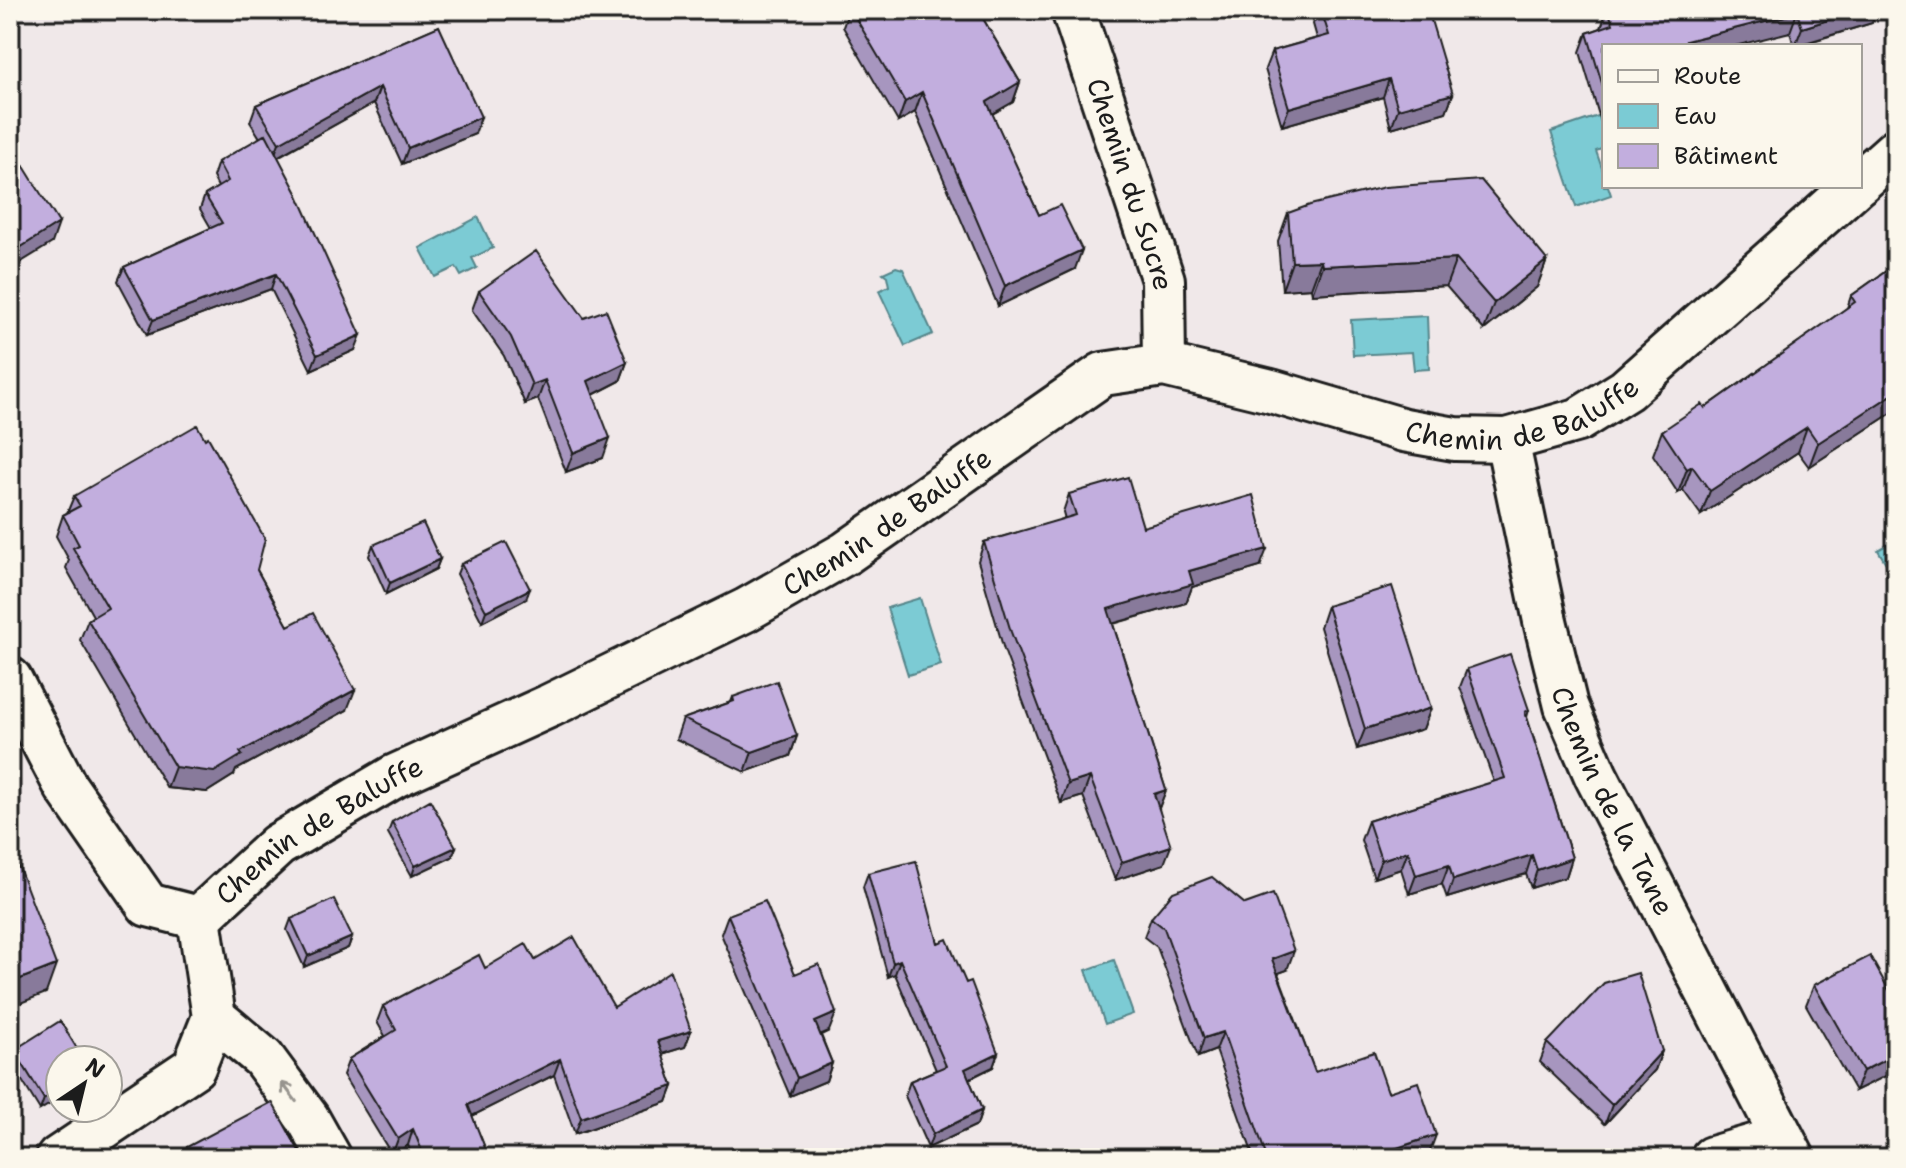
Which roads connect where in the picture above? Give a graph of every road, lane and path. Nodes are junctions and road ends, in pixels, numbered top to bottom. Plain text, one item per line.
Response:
1 (1073, 10) edge
2 (1896, 150) edge
3 (1862, 180) edge
4 (1853, 188) edge
5 (1164, 365) junction
6 (1507, 440) junction
7 (10, 679) edge
8 (199, 918) junction
9 (214, 1017) junction
10 (1787, 1148) edge
11 (58, 1158) edge
12 (330, 1158) edge
13 (1712, 1158) edge

1 - 5 street, Chemin du Sucre
2 - 3 street
4 - 6 street, Chemin de Baluffe
5 - 6 street, Chemin de Baluffe
5 - 8 street, Chemin de Baluffe
6 - 10 street, Chemin de la Tane
7 - 8 street
8 - 9 street, Chemin de Baluffe
9 - 11 street
12 -> 9 street
10 - 13 street, Chemin de la Tane

